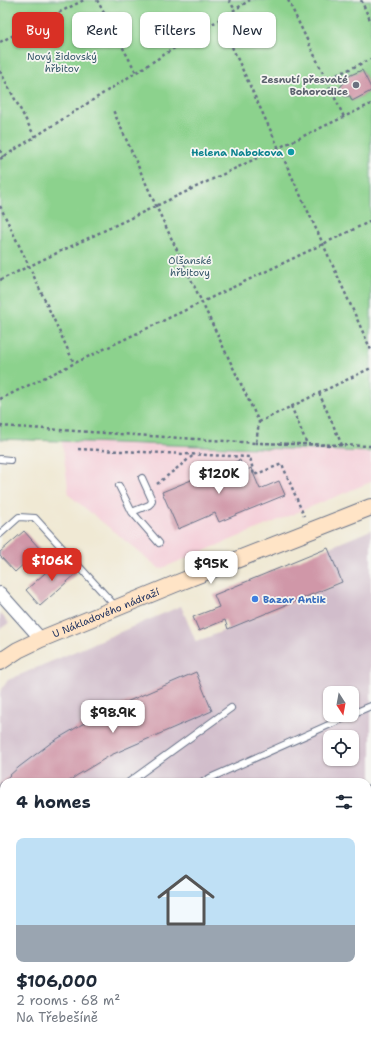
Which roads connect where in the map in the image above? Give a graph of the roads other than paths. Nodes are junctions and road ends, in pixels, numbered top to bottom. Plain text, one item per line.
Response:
1 (0, 459) edge
2 (10, 460) dead end
3 (142, 478) dead end
4 (119, 486) dead end
5 (371, 506) edge
6 (132, 512) junction
7 (0, 534) edge
8 (159, 543) dead end
9 (0, 592) edge
10 (117, 608) junction
11 (41, 639) junction
12 (0, 662) edge
13 (371, 706) edge
14 (231, 708) dead end
15 (359, 711) edge
16 (335, 722) edge
17 (135, 778) edge
18 (210, 778) edge

1 - 2 lane
3 - 6 lane
4 - 6 lane
5 - 10 street, U Nákladového nádraží
6 - 8 lane
7 - 10 lane
9 - 11 street
10 - 11 street, U Nákladového nádraží
11 - 12 street, U Nákladového nádraží
13 - 15 lane
14 - 17 lane
16 - 18 lane

